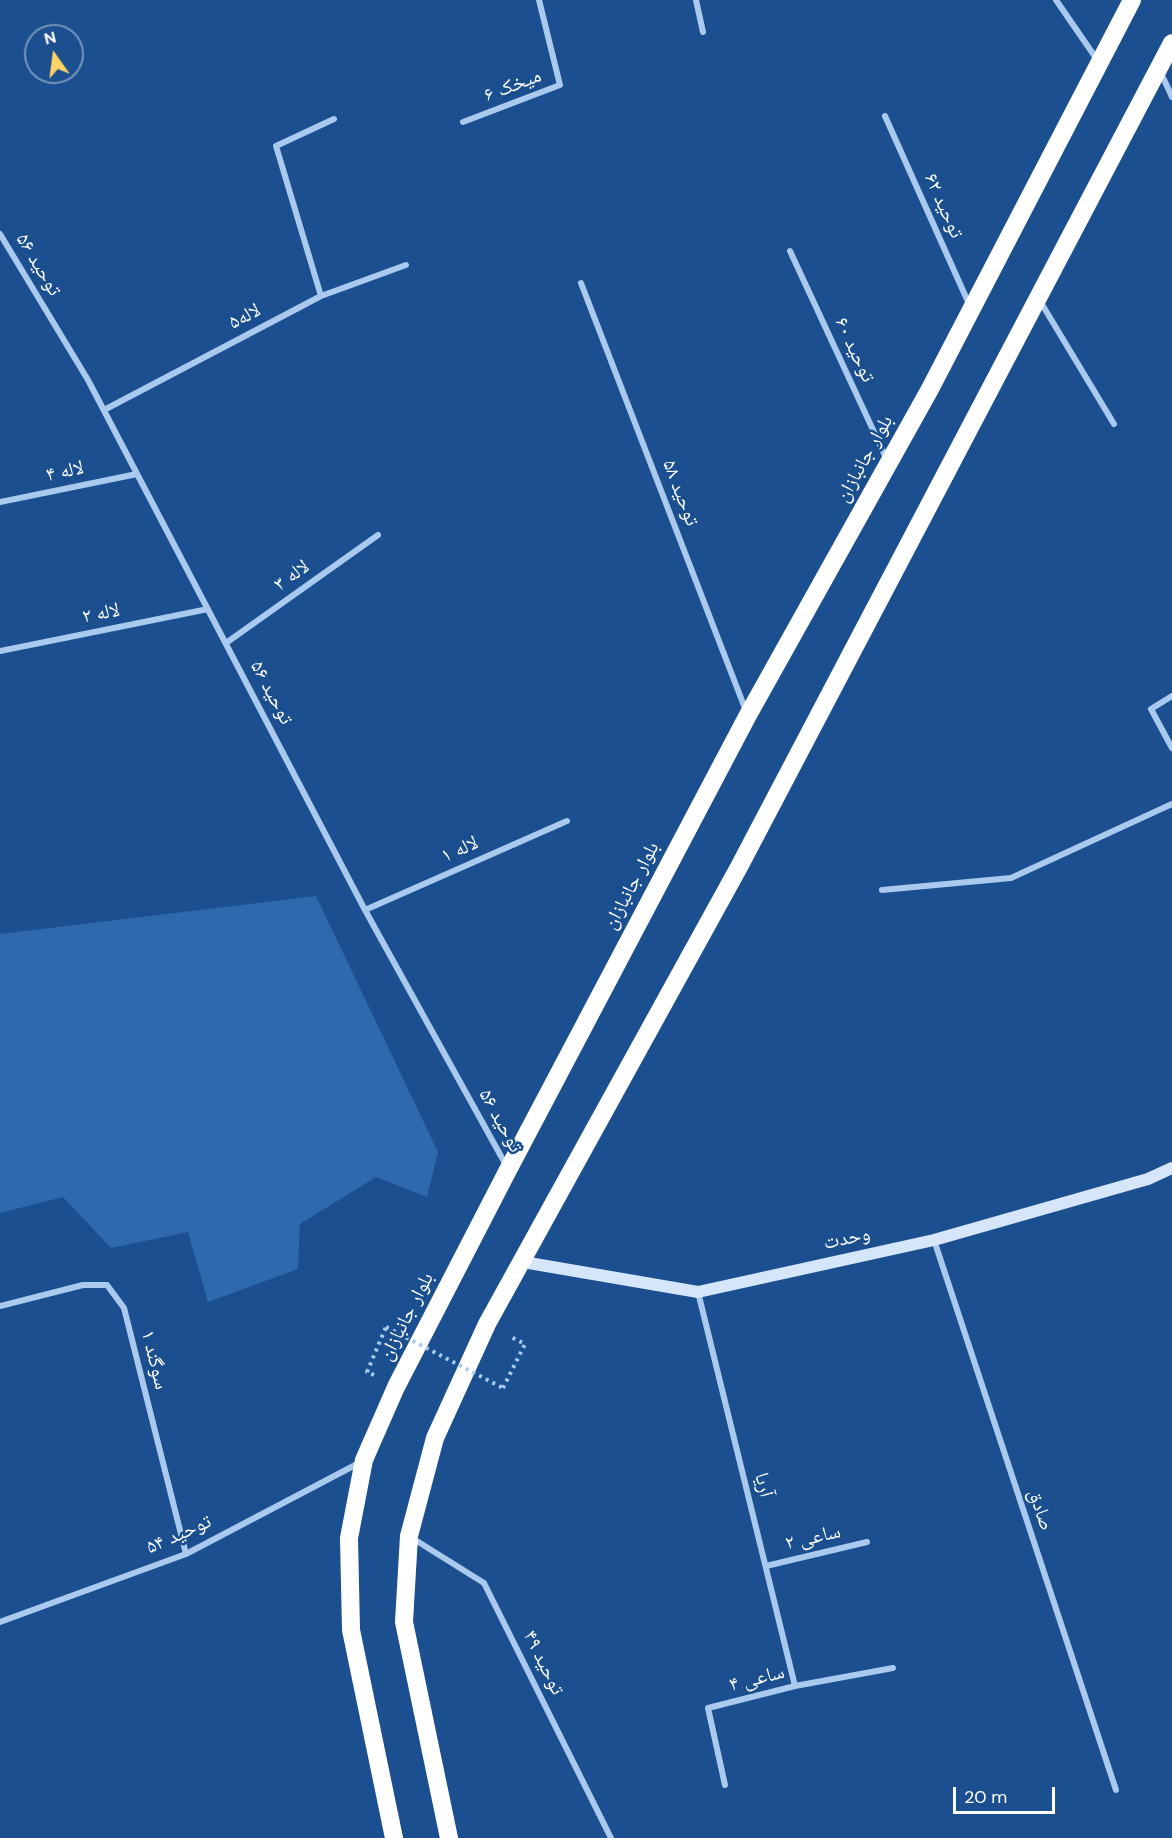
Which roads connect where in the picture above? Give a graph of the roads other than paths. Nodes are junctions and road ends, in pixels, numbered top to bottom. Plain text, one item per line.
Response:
1 (539, 0) edge
2 (696, 0) edge
3 (1056, 0) edge
4 (1132, 0) edge
5 (703, 32) dead end
6 (1172, 43) edge
7 (1099, 63) junction
8 (1159, 68) junction
9 (1172, 97) edge
10 (885, 116) dead end
11 (334, 119) dead end
12 (463, 122) dead end
13 (0, 234) edge
14 (790, 251) dead end
15 (406, 265) dead end
16 (581, 283) dead end
17 (321, 296) junction
18 (1038, 298) junction
19 (971, 309) junction
20 (104, 410) junction
21 (1114, 424) dead end
22 (889, 463) junction
23 (137, 474) junction
24 (0, 502) edge
25 (378, 535) dead end
26 (208, 609) junction
27 (226, 643) junction
28 (0, 651) edge
29 (1172, 696) edge
30 (748, 715) junction
31 (1172, 748) edge
32 (1172, 804) edge
33 (567, 821) dead end
34 (882, 890) dead end
35 (365, 910) junction
36 (1172, 1168) edge
37 (508, 1170) junction
38 (934, 1240) junction
39 (523, 1262) junction
40 (698, 1292) junction
41 (0, 1306) edge
42 (364, 1460) junction
43 (409, 1536) junction
44 (867, 1542) dead end
45 (186, 1554) junction
46 (766, 1566) junction
47 (0, 1622) edge
48 (893, 1668) dead end
49 (795, 1686) junction
50 (725, 1785) dead end
51 (1116, 1790) dead end
52 (394, 1838) edge
53 (449, 1838) edge
54 (611, 1838) edge

1 - 12 street, میخک ۶
2 - 5 street
3 - 7 street
4 - 7 highway, بلوار جانبازان
6 - 8 highway
7 - 19 highway, بلوار جانبازان
8 - 9 street
8 - 18 highway
10 - 19 street, توحید ۶۲
11 - 17 street
13 - 20 street, توحید ۵۶
14 - 22 street, توحید ۶۰
15 - 17 street, لاله۵
16 - 30 street, توحید ۵۸
17 - 20 street, لاله۵
18 - 21 street
18 - 39 highway
19 - 22 highway, بلوار جانبازان
20 - 23 street, توحید ۵۶
22 - 30 highway, بلوار جانبازان
23 - 24 street, لاله ۴
23 - 26 street, توحید ۵۶
25 - 27 street, لاله ۳
26 - 27 street, توحید ۵۶
26 - 28 street, لاله ۲
27 - 35 street, توحید ۵۶
29 - 31 street
30 - 37 highway, بلوار جانبازان
32 - 34 street
33 - 35 street, لاله ۱
35 - 37 street, توحید ۵۶
36 - 38 main road, وحدت
37 - 42 highway, بلوار جانبازان
38 - 40 main road, وحدت
38 - 51 street, صادق
39 - 40 main road, وحدت
39 - 43 highway
40 - 46 street, آریا
41 - 45 street, سوگند ۱
42 - 45 street, توحید ۵۴
42 - 52 highway, بلوار جانبازان
43 - 53 highway
43 - 54 street, توحید ۴۹
44 - 46 street, ساعی ۲
45 - 47 street, توحید ۵۴
46 - 49 street, آریا
48 - 49 street, ساعی ۴
49 - 50 street, ساعی ۴

